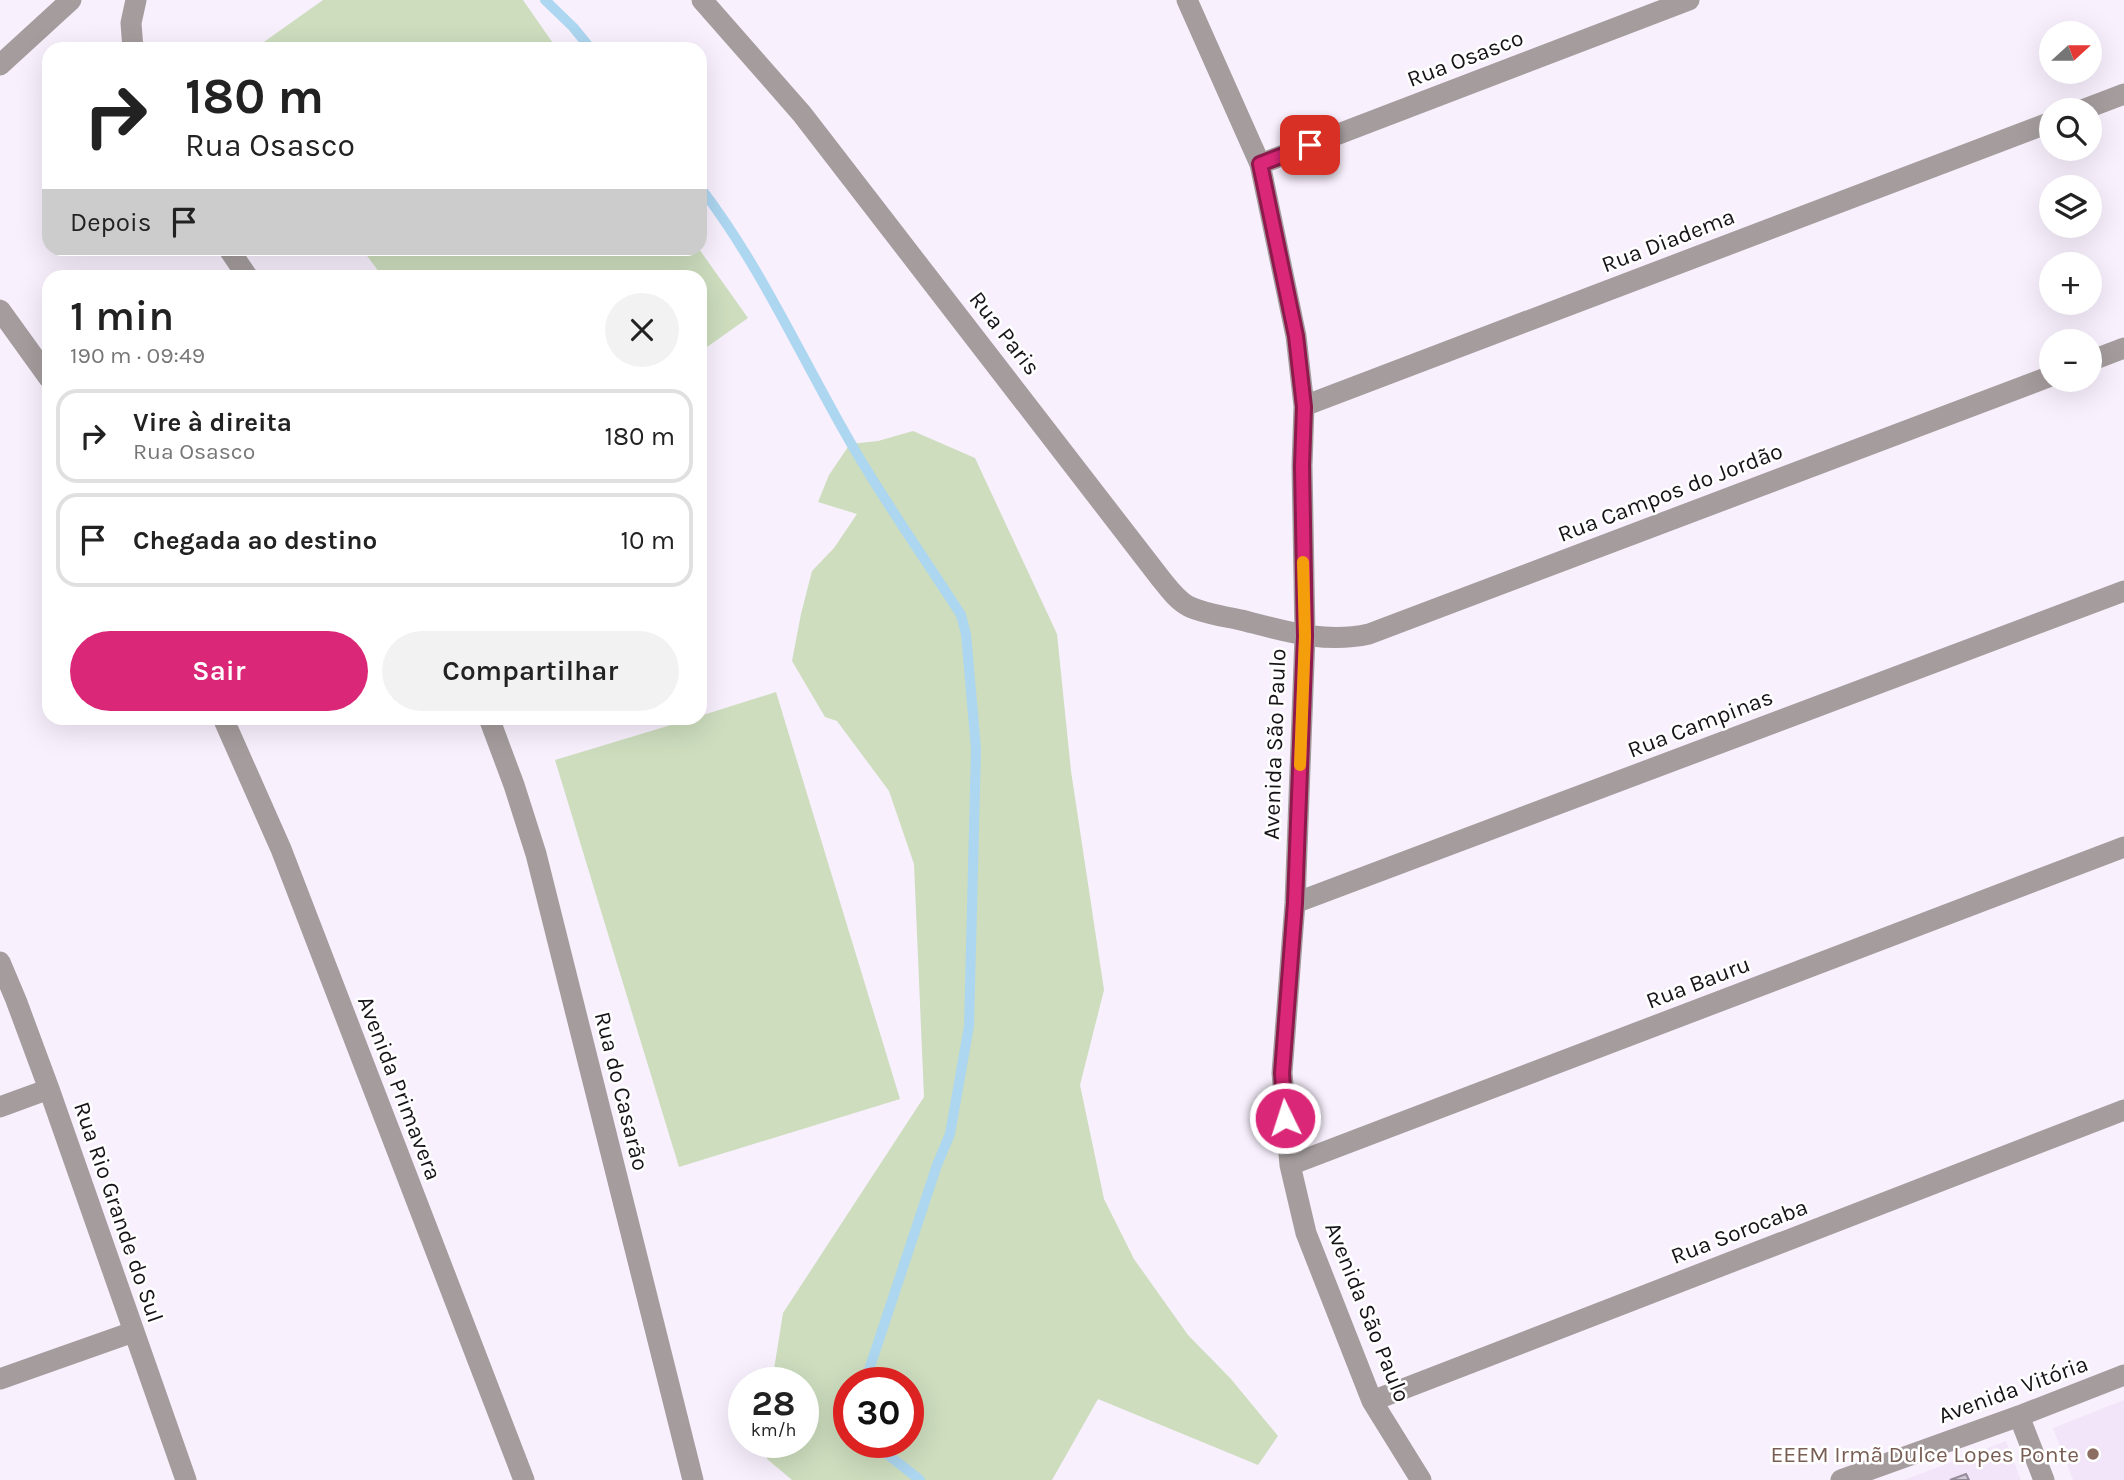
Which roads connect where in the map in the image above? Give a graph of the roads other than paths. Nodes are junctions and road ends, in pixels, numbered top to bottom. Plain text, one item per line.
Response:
1 (71, 0) edge
2 (136, 0) edge
3 (702, 0) edge
4 (1187, 0) edge
5 (1689, 0) edge
6 (133, 42) edge
7 (0, 65) edge
8 (2124, 94) edge
9 (2102, 102) edge
10 (2039, 127) edge
11 (1260, 164) junction
12 (0, 310) edge
13 (2124, 348) edge
14 (2102, 356) edge
15 (42, 368) edge
16 (2039, 381) edge
17 (1304, 407) junction
18 (2124, 591) edge
19 (1305, 636) junction
20 (226, 725) edge
21 (492, 725) edge
22 (2124, 848) edge
23 (1295, 903) junction
24 (0, 962) edge
25 (49, 1089) junction
26 (0, 1107) edge
27 (2124, 1110) edge
28 (1290, 1165) junction
29 (133, 1332) junction
30 (2124, 1376) edge
31 (0, 1379) edge
32 (1372, 1401) junction
33 (2019, 1416) junction
34 (186, 1480) edge
35 (524, 1480) edge
36 (693, 1480) edge
37 (1421, 1480) edge
38 (1841, 1480) edge
39 (2044, 1480) edge

1 - 7 street
2 - 6 street
3 - 19 street, Rua Paris
4 - 11 street, Avenida São Paulo
5 - 11 street, Rua Osasco
8 - 9 street
10 - 17 street, Rua Diadema
11 - 17 street, Avenida São Paulo
12 - 15 street
13 - 14 street
16 - 19 street, Rua Campos do Jordão
17 - 19 street, Avenida São Paulo
18 - 23 street, Rua Campinas
19 - 23 street, Avenida São Paulo
20 - 35 street, Avenida Primavera
21 - 36 street, Rua do Casarão
22 - 28 street, Rua Bauru
23 - 28 street, Avenida São Paulo
24 - 25 street, Rua Rio Grande do Sul
25 - 26 street
25 - 29 street, Rua Rio Grande do Sul
27 - 32 street, Rua Sorocaba
28 - 32 street, Avenida São Paulo
29 - 31 street
29 - 34 street, Rua Rio Grande do Sul
30 - 33 street, Avenida Vitória
32 - 37 street, Avenida São Paulo
33 - 38 street, Avenida Vitória
33 - 39 street

